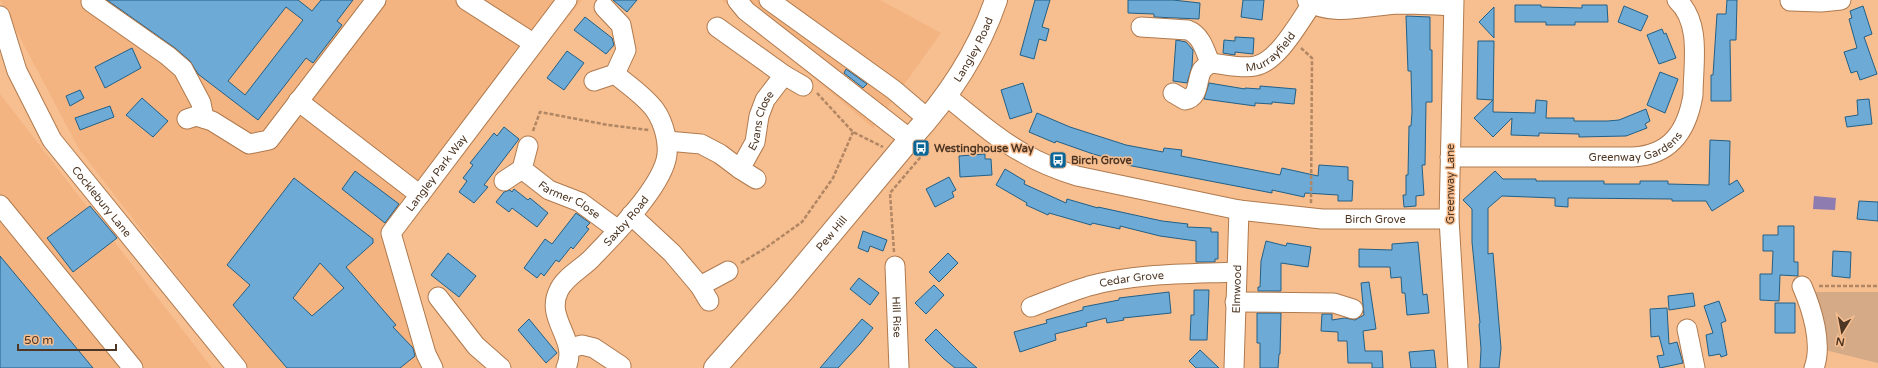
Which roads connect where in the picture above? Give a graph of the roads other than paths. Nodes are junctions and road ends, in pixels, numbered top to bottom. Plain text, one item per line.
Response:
1 (376, 0) edge
2 (466, 0) edge
3 (567, 0) edge
4 (737, 0) edge
5 (769, 0) edge
6 (996, 0) edge
7 (1678, 0) edge
8 (1841, 0) edge
9 (1790, 1) dead end
10 (91, 2) dead end
11 (1310, 2) edge
12 (1454, 3) edge
13 (604, 7) dead end
14 (0, 16) edge
15 (717, 26) dead end
16 (1141, 27) dead end
17 (533, 43) junction
18 (1210, 63) junction
19 (615, 74) junction
20 (784, 75) junction
21 (594, 81) dead end
22 (803, 86) road end
23 (1173, 93) dead end
24 (946, 96) junction
25 (298, 102) junction
26 (928, 119) junction
27 (665, 134) junction
28 (528, 146) road end
29 (911, 146) junction
30 (1450, 157) junction
31 (522, 169) junction
32 (504, 181) dead end
33 (420, 195) junction
34 (0, 205) edge
35 (1240, 210) junction
36 (632, 215) junction
37 (1449, 219) junction
38 (618, 230) junction
39 (895, 266) road end
40 (728, 271) road end
41 (1236, 272) junction
42 (1802, 286) road end
43 (438, 297) dead end
44 (1235, 302) junction
45 (1031, 307) dead end
46 (1353, 309) dead end
47 (1687, 329) dead end
48 (570, 348) junction
49 (621, 366) dead end
50 (133, 368) edge
51 (237, 368) edge
52 (433, 368) edge
53 (501, 368) edge
54 (566, 368) edge
55 (715, 368) edge
56 (899, 368) edge
57 (1234, 368) edge
58 (1458, 368) edge
59 (1695, 368) edge
60 (1814, 368) edge

1 - 25 street
2 - 17 street
3 - 17 street, Langley Park Way
4 - 29 street
5 - 26 street
6 - 24 main road, Langley Road
7 - 30 street, Greenway Gardens
8 - 9 street
10 - 25 street
11 - 12 street
11 - 18 street, Murrayfield
12 - 30 street, Greenway Lane
13 - 19 street
14 - 51 street, Cocklebury Lane
15 - 20 street
16 - 18 street
17 - 33 street, Langley Park Way
18 - 23 street
19 - 21 street
19 - 27 street, Saxby Road
20 - 22 street
20 - 27 street, Evans Close
24 - 26 main road, Pew Hill
24 - 35 street, Birch Grove
25 - 33 street
26 - 29 main road, Pew Hill
27 - 36 street, Saxby Road
28 - 31 street
29 - 55 main road, Pew Hill
30 - 37 street, Greenway Lane
31 - 32 street
31 - 38 street, Farmer Close
33 - 52 street, Langley Park Way
34 - 50 street
35 - 37 street, Birch Grove
35 - 41 street, Elmwood
36 - 38 street, Saxby Road
36 - 40 street
37 - 58 street, Greenway Lane
38 - 48 street, Saxby Road
39 - 56 street, Hill Rise
41 - 44 street, Elmwood
41 - 45 street, Cedar Grove
42 - 60 street
43 - 53 street
44 - 46 street
44 - 57 street, Elmwood
47 - 59 street
48 - 49 street
48 - 54 street

